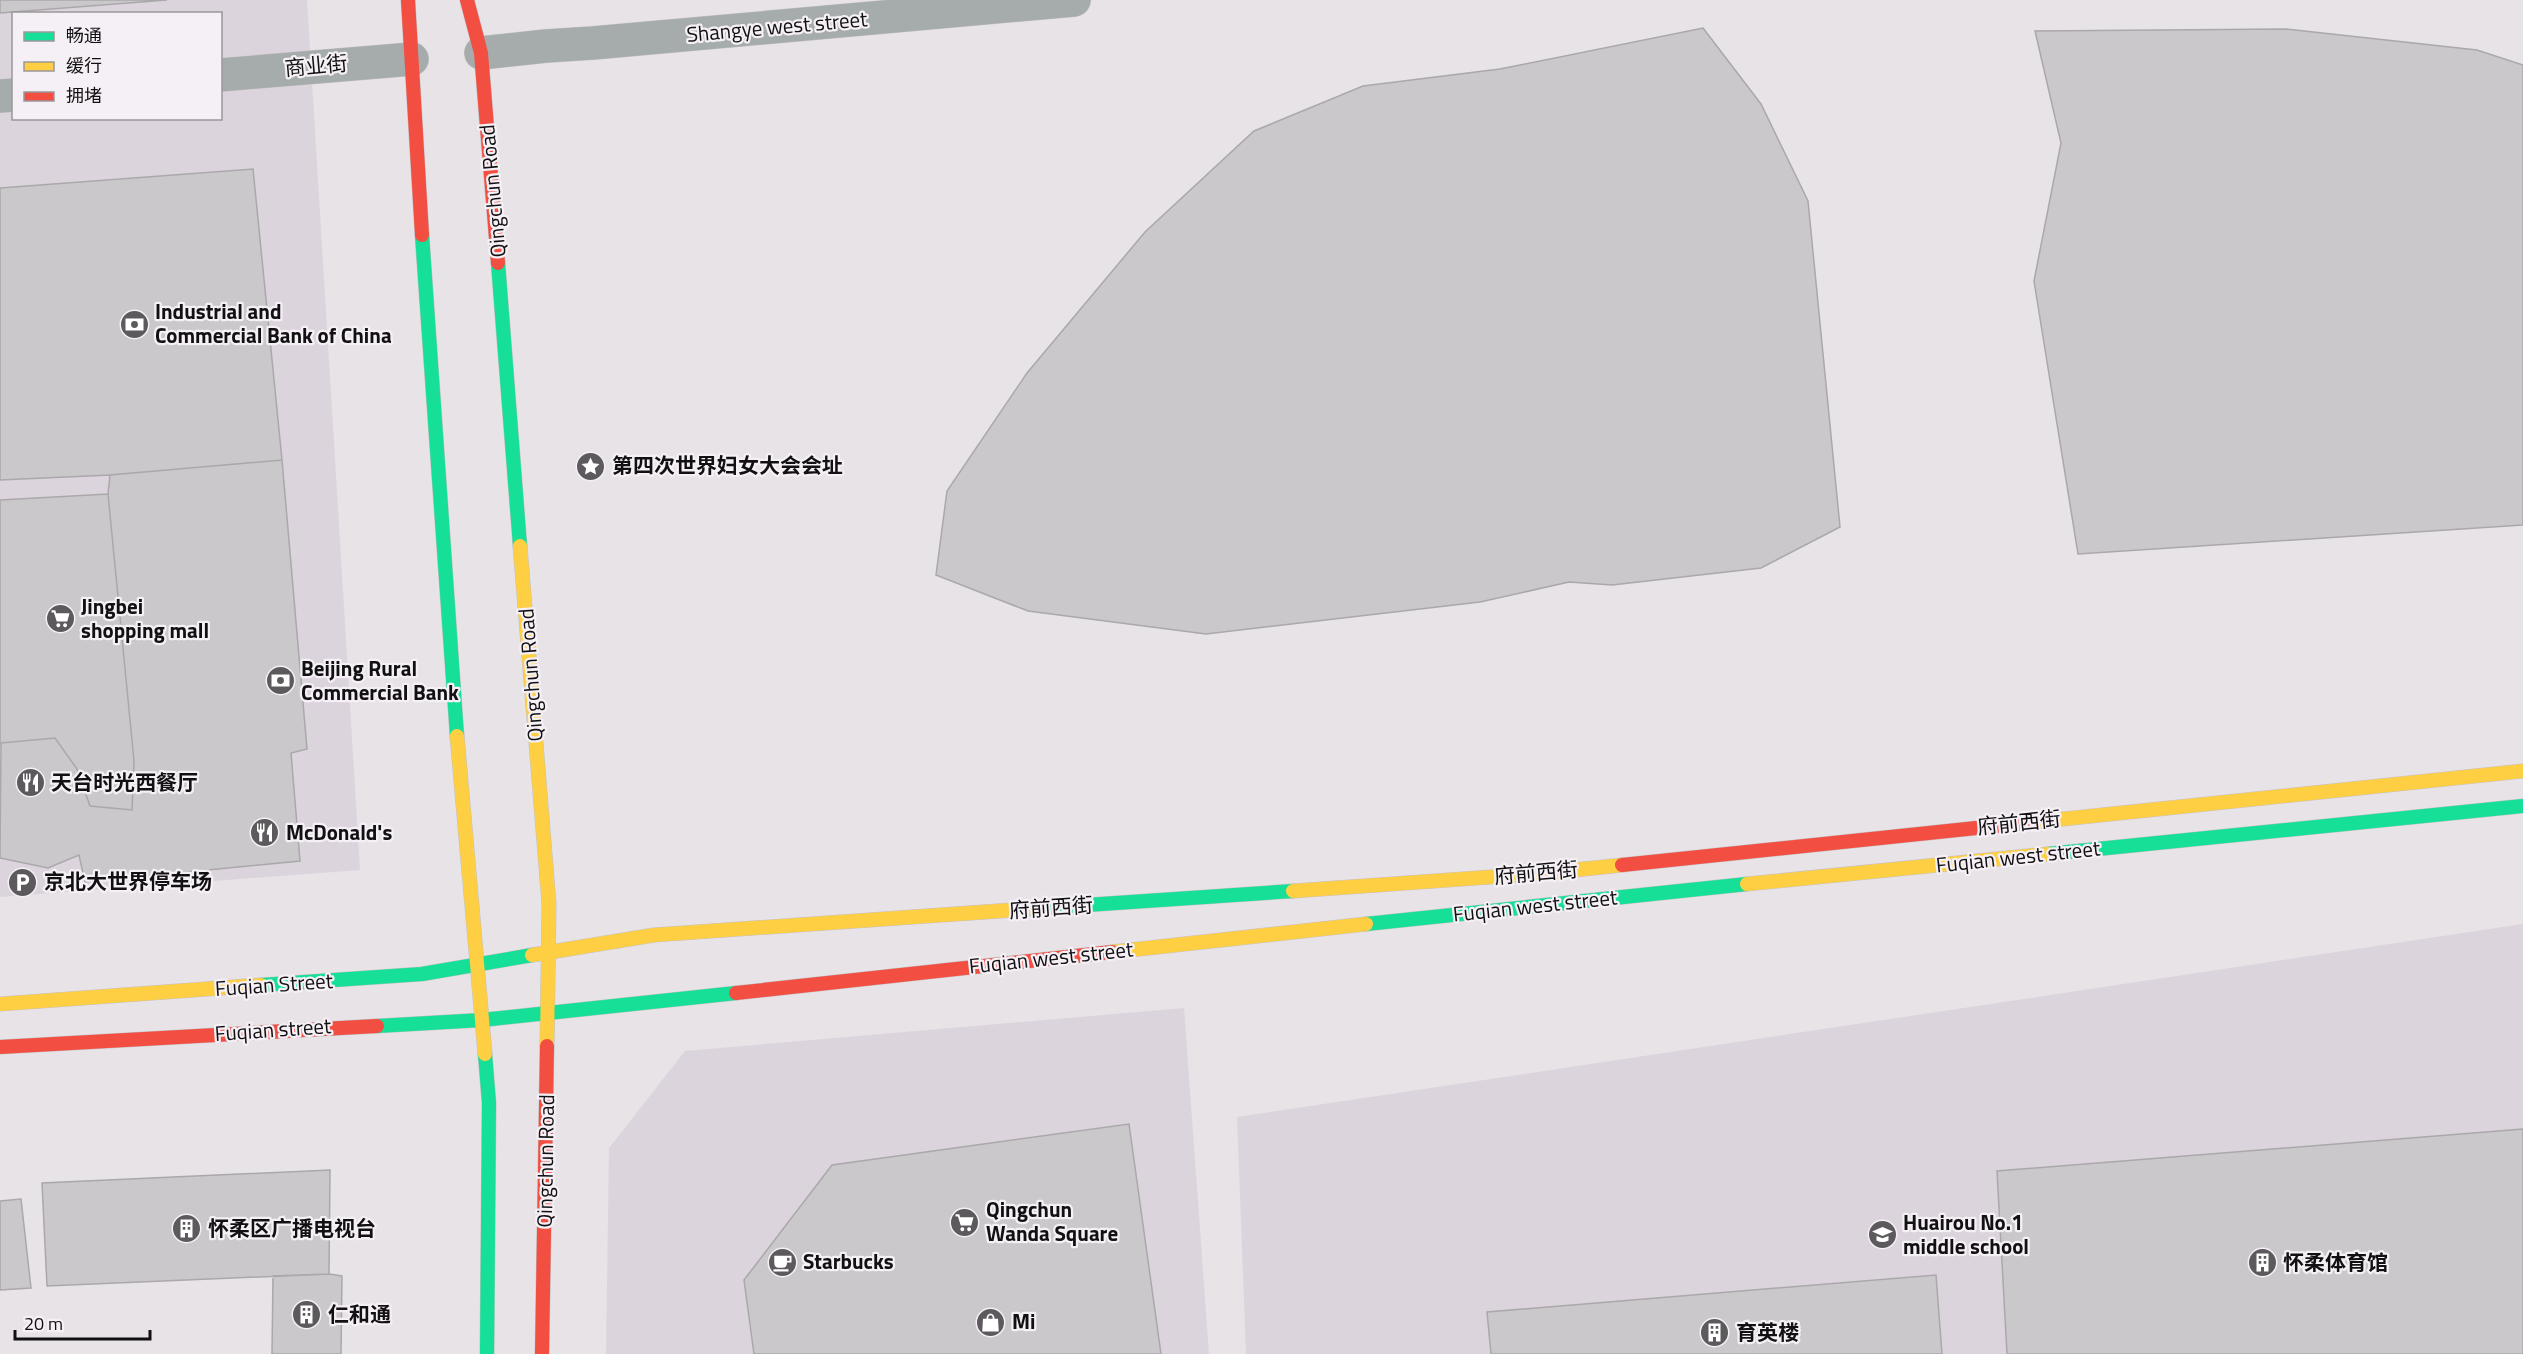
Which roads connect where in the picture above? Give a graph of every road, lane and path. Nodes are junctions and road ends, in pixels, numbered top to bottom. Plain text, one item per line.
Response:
1 (408, 0) edge
2 (467, 0) edge
3 (1074, 0) edge
4 (481, 53) junction
5 (412, 59) junction
6 (222, 75) edge
7 (2523, 771) edge
8 (2523, 806) edge
9 (548, 954) junction
10 (477, 966) junction
11 (0, 1004) edge
12 (547, 1011) junction
13 (482, 1020) junction
14 (0, 1047) edge
15 (487, 1354) edge
16 (542, 1354) edge

1 - 5 street
2 - 4 street, Qingchun Road
3 - 4 street, Shangye west street
4 - 9 street, Qingchun Road
5 - 6 street, 商业街
5 - 10 street
7 - 9 street, 府前西街
8 - 12 street, Fuqian west street
9 - 10 street, Fuqian Street
9 - 12 street, Qingchun Road
10 - 11 street, Fuqian Street
10 - 13 street
12 - 13 street, Fuqian street
12 - 16 street, Qingchun Road
13 - 14 street, Fuqian street
13 - 15 street

